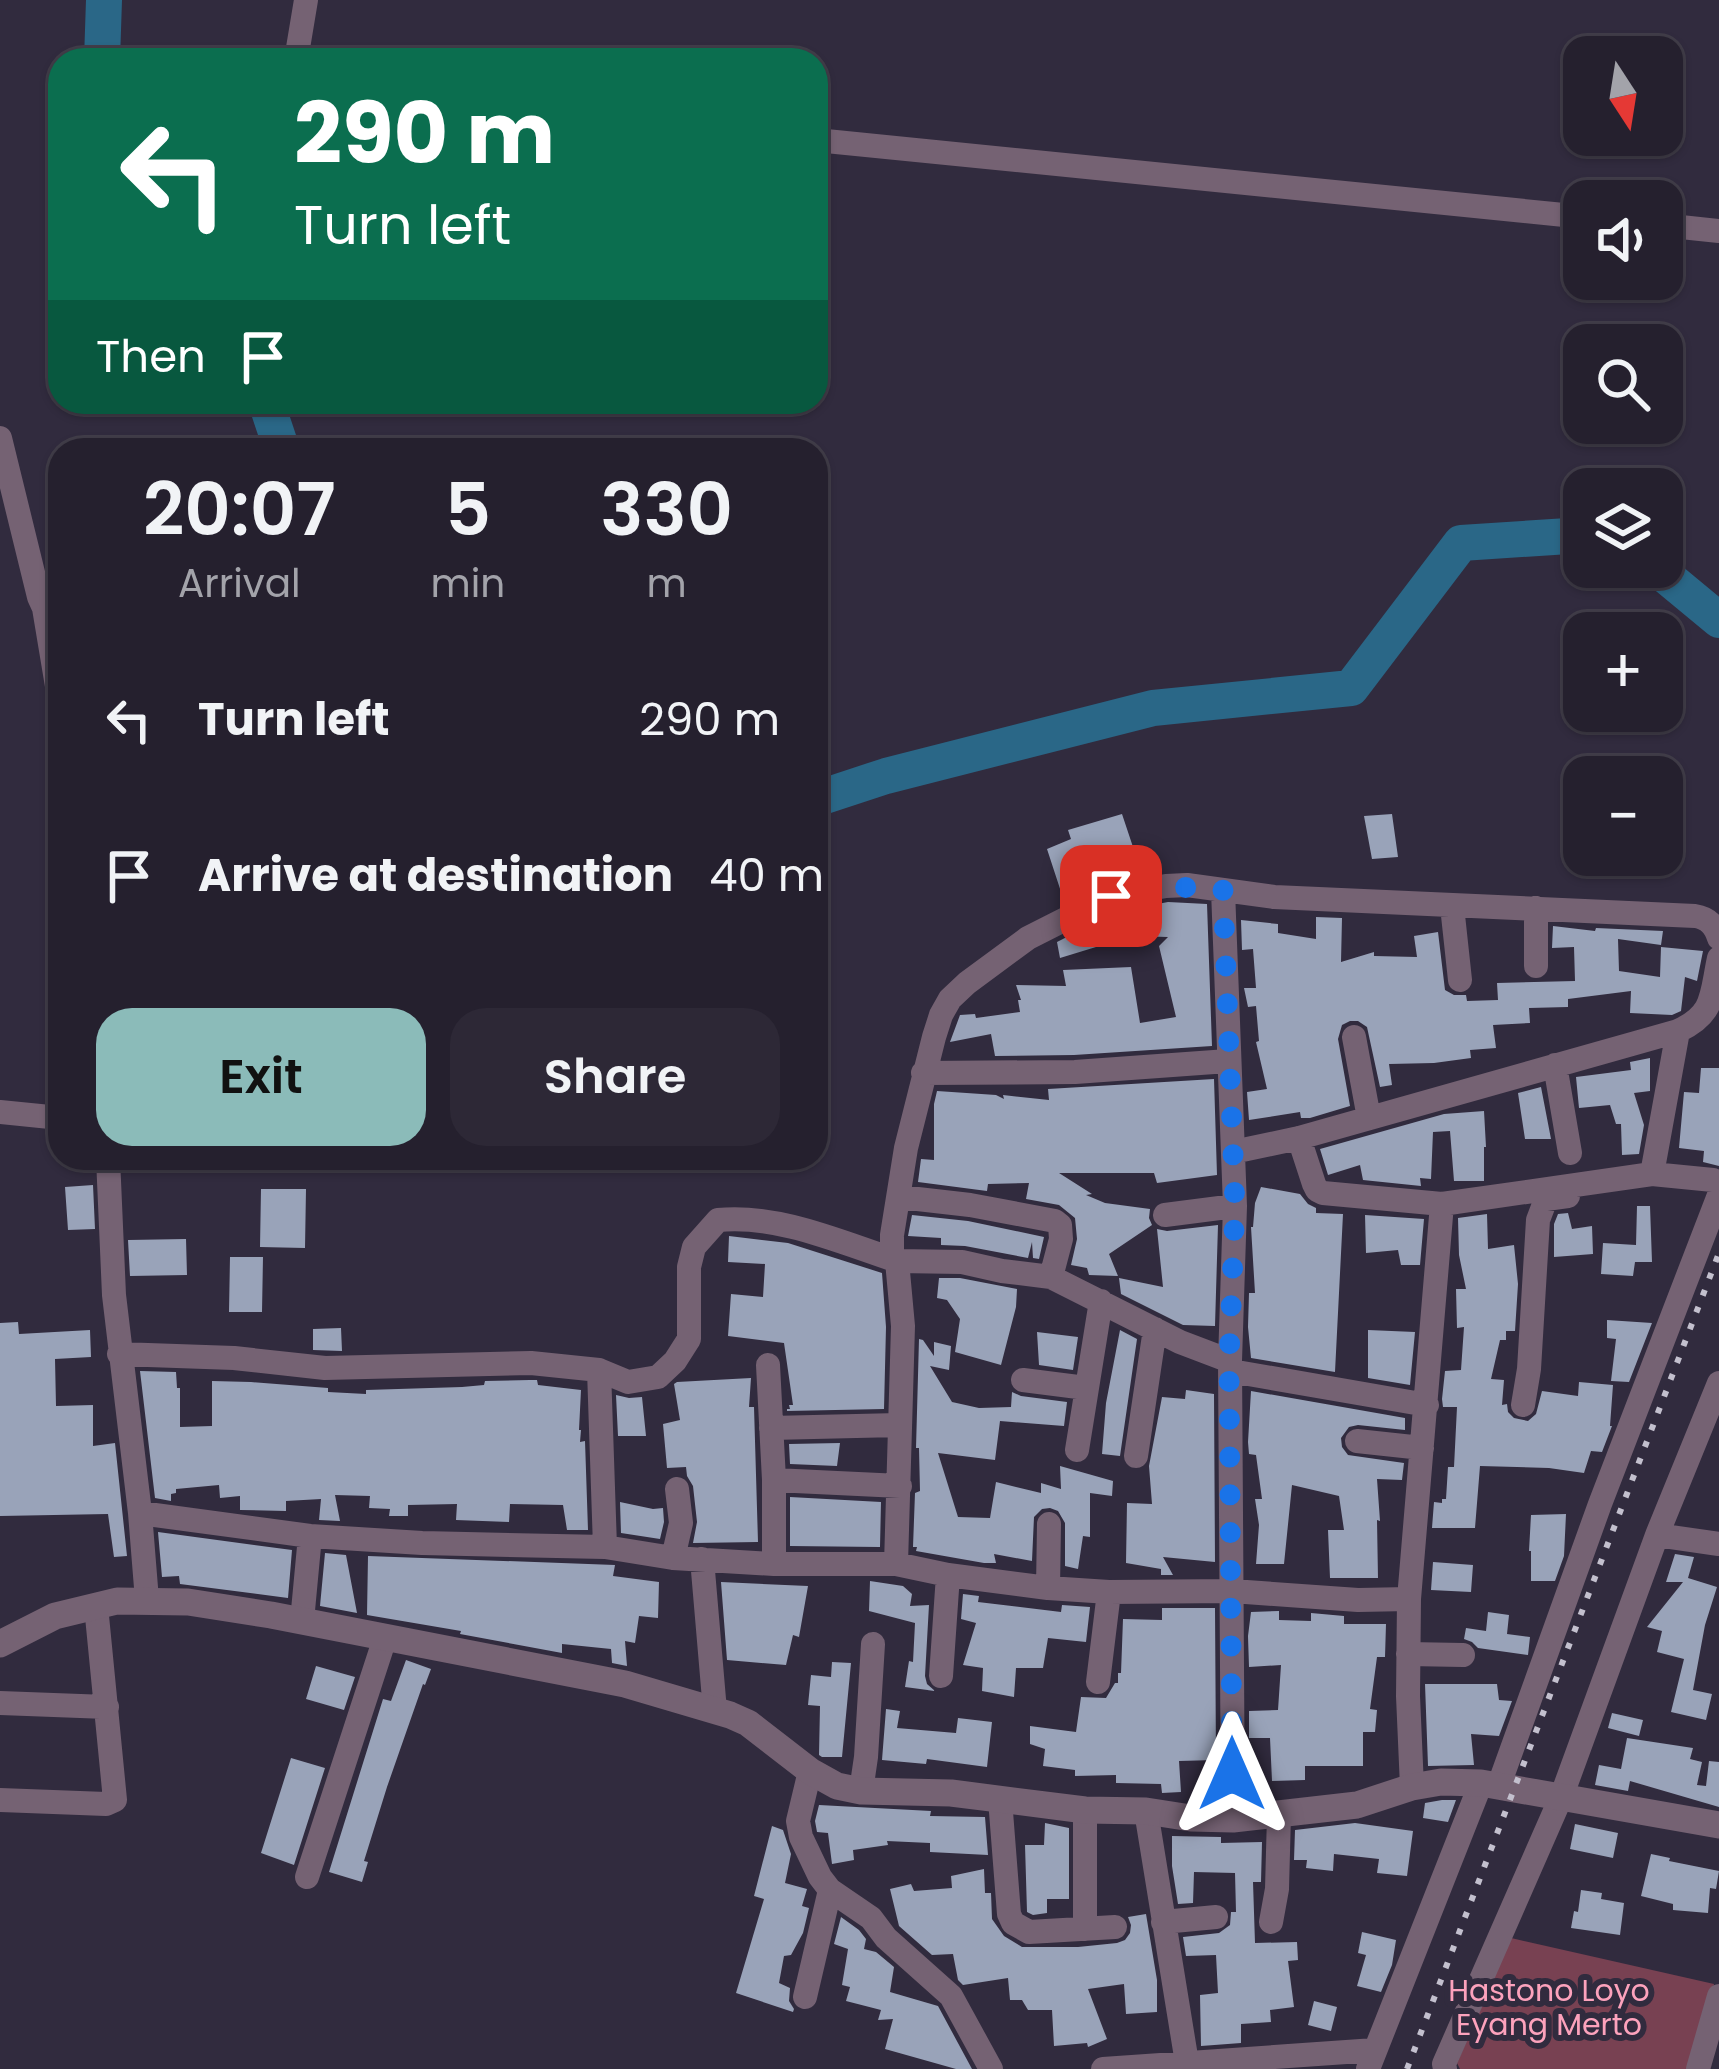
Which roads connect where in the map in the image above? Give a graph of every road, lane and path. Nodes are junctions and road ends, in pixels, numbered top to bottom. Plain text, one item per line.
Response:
1 (306, 0) edge
2 (298, 48) edge
3 (828, 141) edge
4 (1563, 215) edge
5 (1683, 227) edge
6 (1719, 231) edge
7 (0, 438) edge
8 (48, 608) edge
9 (1223, 890) junction
10 (1452, 906) junction
11 (1536, 908) junction
12 (1719, 938) edge
13 (1719, 958) edge
14 (1536, 967) dead end
15 (1460, 980) dead end
16 (1713, 1009) edge
17 (1678, 1031) junction
18 (1354, 1037) dead end
19 (1228, 1060) junction
20 (1555, 1065) junction
21 (923, 1073) junction
22 (0, 1112) edge
23 (48, 1117) edge
24 (1370, 1118) junction
25 (1299, 1138) junction
26 (1233, 1152) junction
27 (1570, 1153) dead end
28 (109, 1170) edge
29 (1646, 1175) junction
30 (1719, 1191) edge
31 (900, 1197) junction
32 (1442, 1204) junction
33 (1235, 1206) junction
34 (1165, 1215) dead end
35 (894, 1260) junction
36 (1051, 1277) junction
37 (1101, 1301) junction
38 (1155, 1329) junction
39 (119, 1354) junction
40 (768, 1365) dead end
41 (1230, 1366) junction
42 (598, 1370) junction
43 (1022, 1380) dead end
44 (1719, 1383) edge
45 (1086, 1388) junction
46 (1427, 1405) junction
47 (1523, 1405) dead end
48 (899, 1425) junction
49 (771, 1428) junction
50 (1357, 1441) dead end
51 (1422, 1448) junction
52 (1077, 1450) dead end
53 (1136, 1456) dead end
54 (774, 1480) junction
55 (900, 1486) junction
56 (677, 1489) dead end
57 (140, 1514) junction
58 (1048, 1524) dead end
59 (1658, 1535) junction
60 (310, 1536) junction
61 (1719, 1544) edge
62 (605, 1547) junction
63 (674, 1558) junction
64 (702, 1559) junction
65 (774, 1564) junction
66 (896, 1564) junction
67 (948, 1575) junction
68 (1048, 1588) junction
69 (1232, 1591) junction
70 (1109, 1592) junction
71 (1409, 1598) junction
72 (147, 1600) junction
73 (96, 1606) junction
74 (302, 1621) junction
75 (385, 1638) junction
76 (0, 1644) edge
77 (873, 1645) dead end
78 (1408, 1654) junction
79 (1462, 1655) dead end
80 (941, 1676) dead end
81 (1098, 1682) dead end
82 (0, 1703) edge
83 (107, 1708) junction
84 (716, 1711) junction
85 (810, 1771) junction
86 (1490, 1784) junction
87 (1412, 1787) junction
88 (861, 1790) junction
89 (1562, 1795) junction
90 (1000, 1799) junction
91 (0, 1800) edge
92 (1085, 1810) junction
93 (1146, 1811) junction
94 (1279, 1815) junction
95 (1233, 1819) junction
96 (1719, 1825) edge
97 (307, 1877) dead end
98 (830, 1890) junction
99 (1216, 1916) dead end
100 (1163, 1922) junction
101 (1270, 1922) dead end
102 (1115, 1927) dead end
103 (1085, 1929) junction
104 (1719, 1996) edge
105 (805, 1997) dead end
106 (1715, 2026) edge
107 (1372, 2060) edge
108 (1187, 2066) edge
109 (991, 2069) edge
110 (1102, 2069) edge
111 (1445, 2069) edge
112 (1698, 2069) edge

1 - 2 street
3 - 4 street
5 - 6 street
7 - 8 street
9 - 10 street
9 - 19 street
9 - 21 street
10 - 11 street
10 - 15 street
11 - 12 street
11 - 14 street
13 - 16 street
16 - 17 street
17 - 20 street
17 - 29 street
18 - 24 street
19 - 21 street
19 - 26 street
20 - 24 street
20 - 27 street
21 - 31 street
22 - 23 street
24 - 25 street
25 - 26 street
25 - 32 street
26 - 33 street
28 - 39 street
29 - 30 street
29 - 32 street
29 - 47 street
30 - 86 street
31 - 35 street
31 - 36 street
32 - 46 street
33 - 34 street
33 - 41 street
35 - 36 street
35 - 42 street
35 - 48 street
36 - 37 street
37 - 38 street
37 - 45 street
38 - 41 street
38 - 53 street
39 - 42 street
39 - 57 street
40 - 49 street
41 - 46 street
41 - 69 street
42 - 62 street
43 - 45 street
44 - 59 street
45 - 52 street
46 - 51 street
48 - 49 street
48 - 55 street
49 - 54 street
50 - 51 street
51 - 71 street
54 - 55 street
54 - 65 street
55 - 66 street
56 - 63 street
57 - 60 street
57 - 72 street
58 - 68 street
59 - 61 street
59 - 89 street
60 - 62 street
60 - 74 street
62 - 63 street
63 - 64 street
64 - 65 street
64 - 84 street
65 - 66 street
66 - 67 street
67 - 68 street
67 - 80 street
68 - 70 street
69 - 70 street
69 - 71 street
69 - 95 street
70 - 81 street
71 - 78 street
72 - 73 street
72 - 74 street
73 - 76 street
73 - 83 street
74 - 75 street
75 - 84 street
75 - 97 street
77 - 88 street
78 - 79 street
78 - 87 street
82 - 83 street
83 - 91 street
84 - 85 street
85 - 88 street
85 - 98 street
86 - 87 street
86 - 89 street
86 - 107 street
87 - 94 street
88 - 90 street
89 - 96 street
89 - 111 street
90 - 92 street
90 - 103 street
92 - 93 street
92 - 103 street
93 - 95 street
93 - 100 street
94 - 95 street
94 - 101 street
98 - 105 street
98 - 109 street
99 - 100 street
100 - 108 street
102 - 103 street
104 - 106 street
106 - 112 street
107 - 108 street
108 - 110 street

